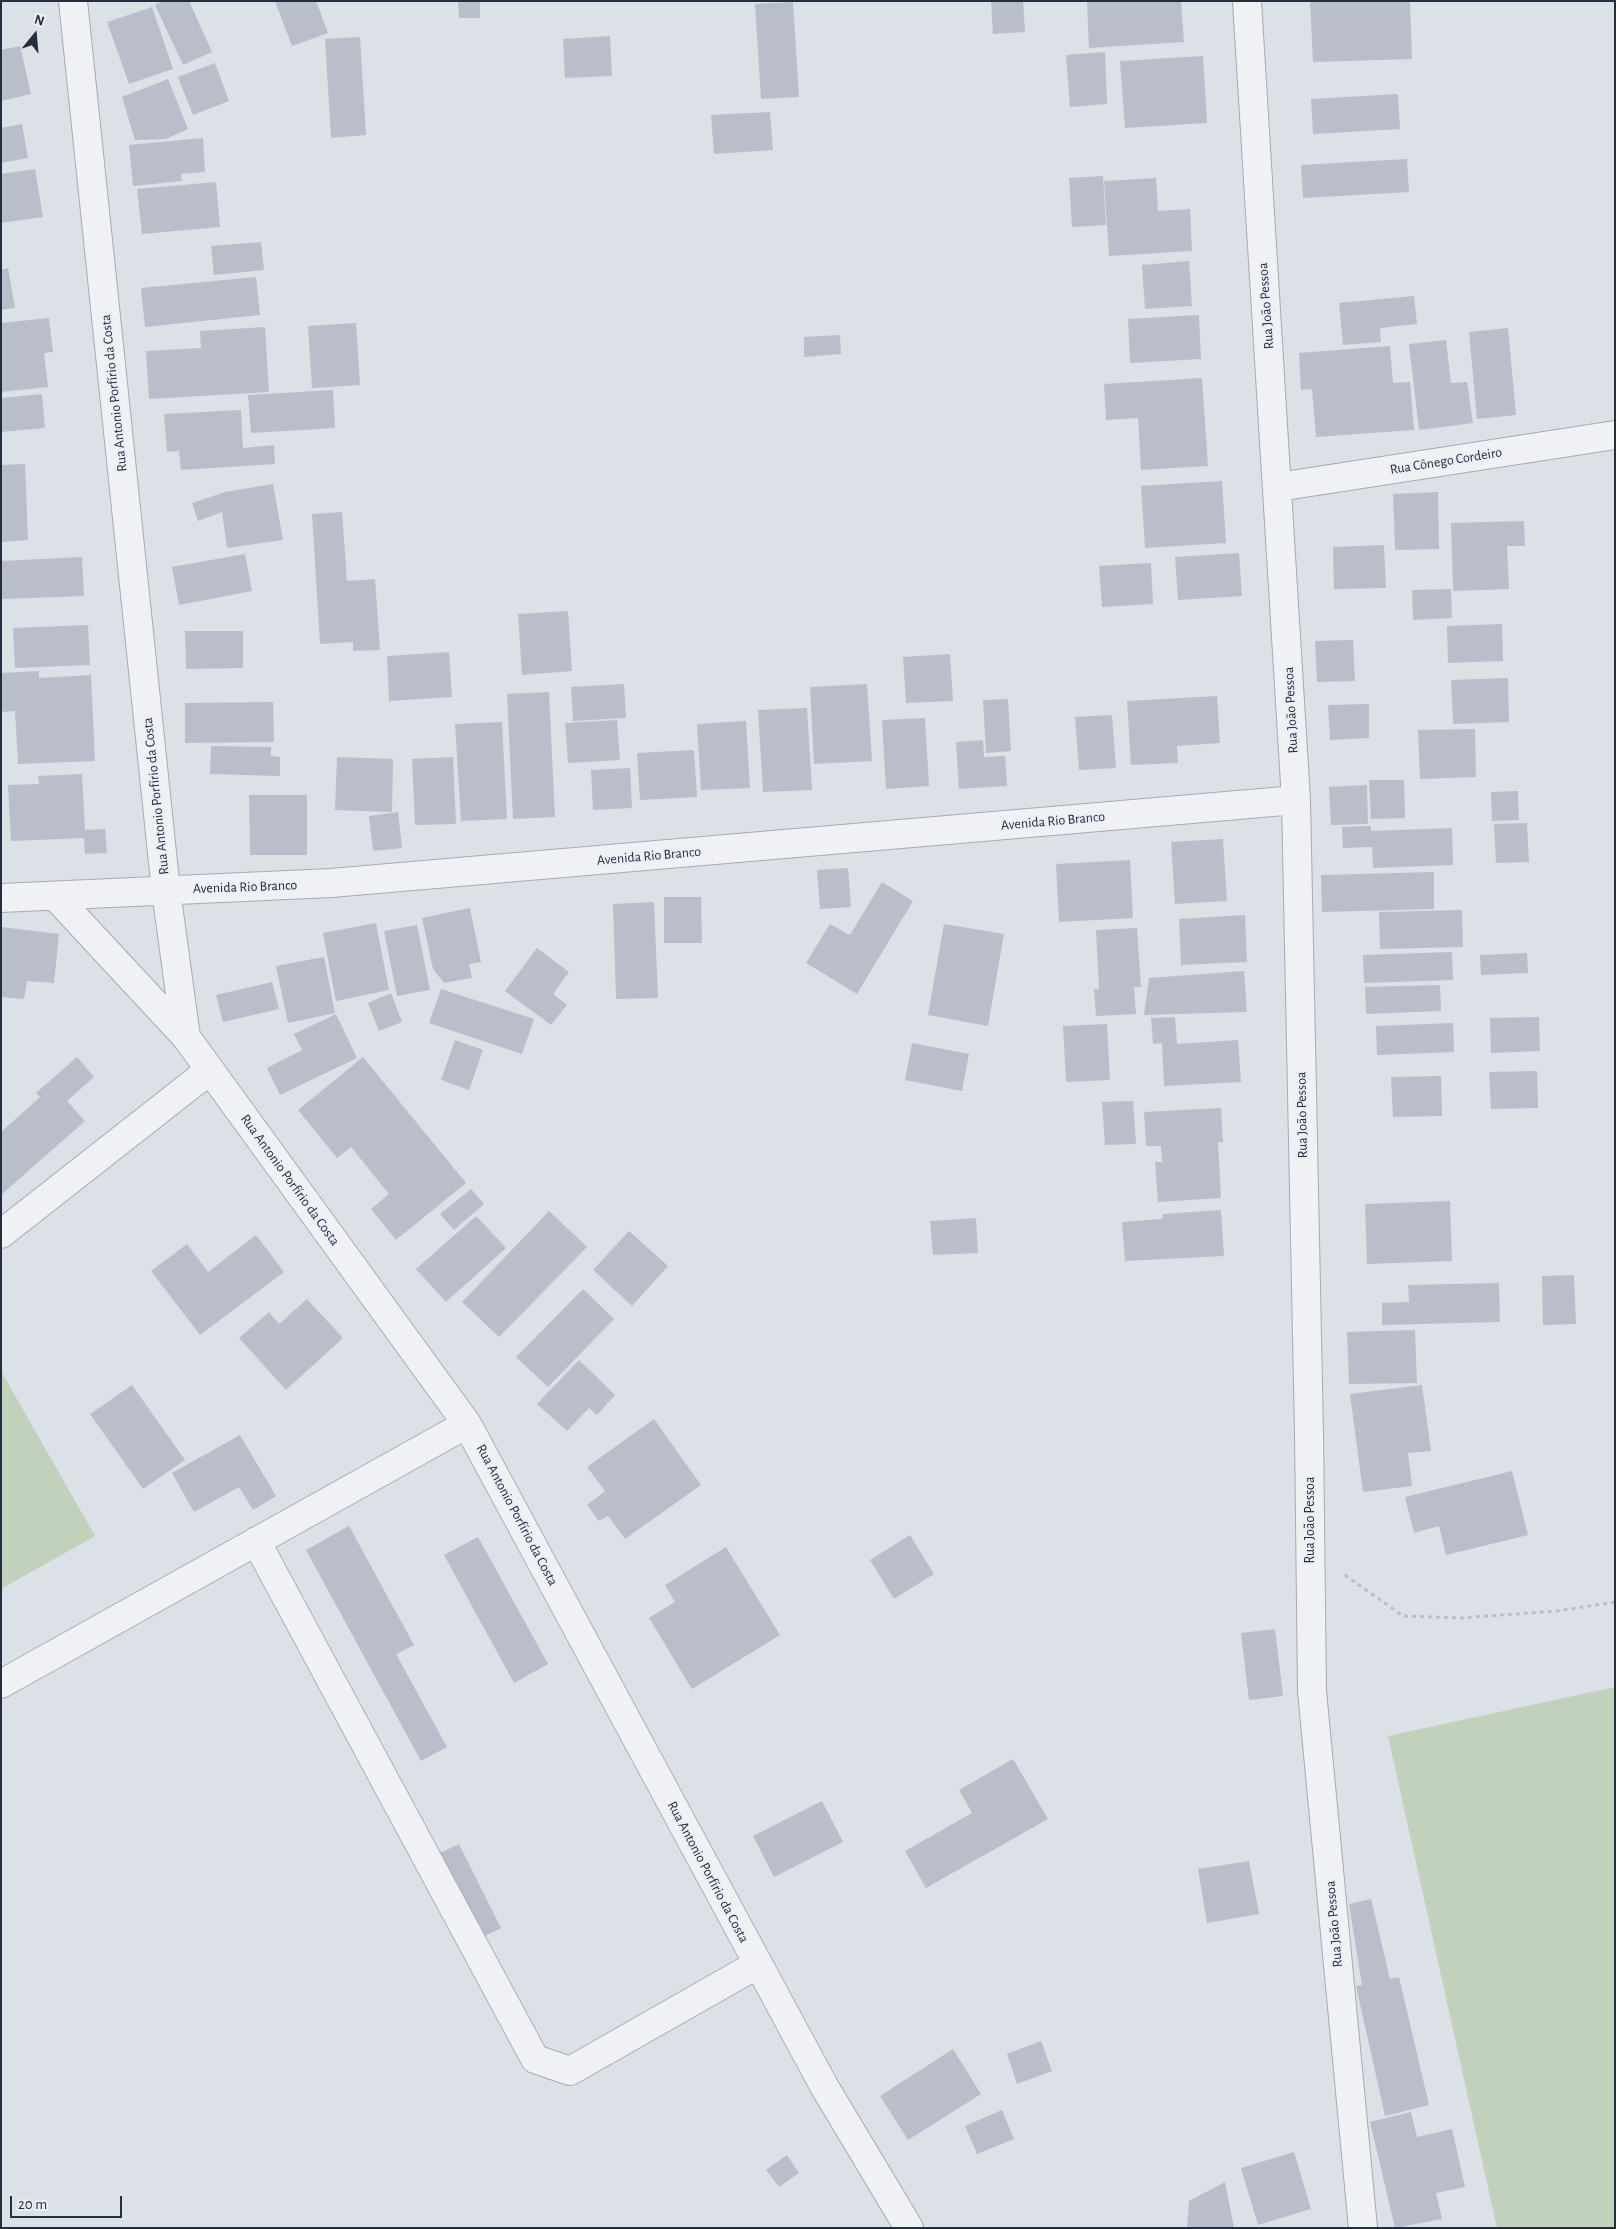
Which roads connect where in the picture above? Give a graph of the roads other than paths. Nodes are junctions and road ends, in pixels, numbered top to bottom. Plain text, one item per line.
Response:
1 (73, 1) edge
2 (1247, 1) edge
3 (1615, 435) edge
4 (1278, 487) junction
5 (1296, 800) junction
6 (166, 890) junction
7 (55, 896) junction
8 (1, 898) edge
9 (186, 1036) junction
10 (210, 1070) junction
11 (1, 1234) edge
12 (467, 1424) junction
13 (256, 1542) junction
14 (1, 1684) edge
15 (758, 1964) junction
16 (909, 2228) edge
17 (1363, 2228) edge

1 - 6 street, Rua Antonio Porfírio da Costa
2 - 4 street, Rua João Pessoa
3 - 4 street, Rua Cônego Cordeiro
4 - 5 street, Rua João Pessoa
5 - 6 street, Avenida Rio Branco
5 - 17 street, Rua João Pessoa
6 - 7 street, Avenida Rio Branco
6 - 9 street, Rua Antonio Porfírio da Costa
7 - 8 street, Avenida Rio Branco
7 - 9 street
9 - 10 street, Rua Antonio Porfírio da Costa
10 - 11 street
10 - 12 street, Rua Antonio Porfírio da Costa
12 - 13 street
12 - 15 street, Rua Antonio Porfírio da Costa
13 - 14 street
13 - 15 street
15 - 16 street, Rua Antonio Porfírio da Costa

